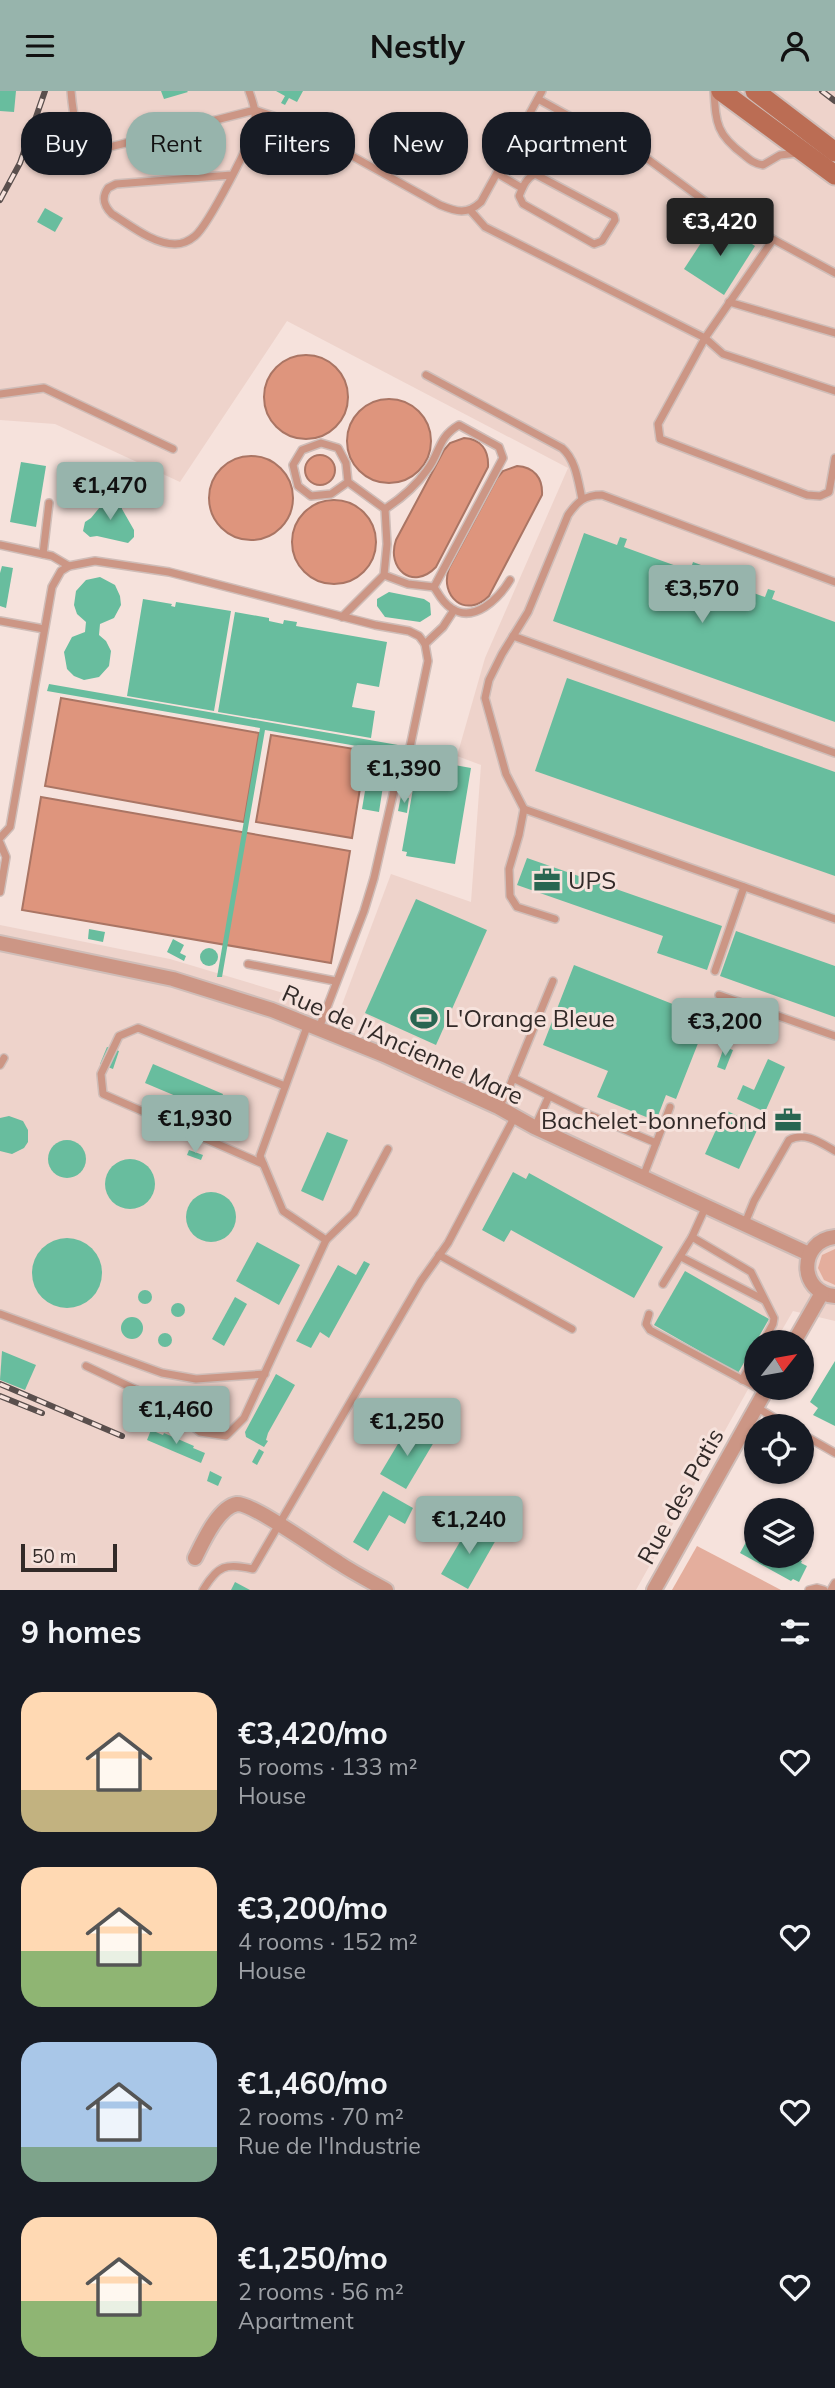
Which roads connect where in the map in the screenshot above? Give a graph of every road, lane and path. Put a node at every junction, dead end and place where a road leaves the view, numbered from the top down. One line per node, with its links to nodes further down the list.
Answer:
1 (71, 91): 8 (lane)
2 (250, 91): 8 (lane)
3 (542, 91): 7 (lane)
4 (714, 91): 11 (lane)
5 (721, 91): 11 (main road)
6 (755, 91): 10 (main road)
7 (538, 99): 9 (lane); 18 (lane)
8 (255, 110): 13 (lane); 17 (lane)
9 (531, 112)
10 (835, 152)
11 (808, 154): 12 (main road)
12 (835, 174)
13 (232, 175): 13 (lane)
14 (497, 175): 17 (lane)
15 (500, 175): 16 (lane)
16 (522, 188): 16 (lane)
17 (470, 210): 22 (lane)
18 (772, 241): 19 (lane); 20 (lane)
19 (835, 274)
20 (729, 302): 21 (lane); 22 (lane)
21 (835, 333)
22 (705, 338): 24 (lane); 27 (lane)
23 (426, 375): 29 (lane)
24 (835, 391)
25 (0, 394): 26 (lane)
26 (173, 449)
27 (835, 459)
28 (348, 482): 28 (lane); 31 (lane)
29 (582, 499): 37 (lane); 43 (lane)
30 (49, 503): 33 (lane)
31 (386, 509): 35 (lane); 38 (lane)
32 (0, 545): 33 (lane)
33 (43, 554): 34 (lane)
34 (69, 566): 40 (lane); 42 (lane)
35 (384, 575): 38 (lane); 40 (lane)
36 (509, 580): 39 (lane)
37 (835, 582)
38 (434, 587): 39 (lane)
39 (454, 610): 44 (lane)
40 (342, 617): 44 (lane)
41 (0, 621): 42 (lane)
42 (44, 629): 47 (lane)
43 (513, 636): 45 (lane); 46 (lane)
44 (425, 643): 56 (lane)
45 (835, 753)
46 (524, 809): 49 (lane); 51 (lane)
47 (0, 838)
48 (0, 843): 50 (lane)
49 (744, 887): 52 (lane); 55 (lane)
50 (0, 892)
51 (555, 919)
52 (835, 919)
53 (0, 943): 59 (street, Rue de l'Ancienne Mare)
54 (248, 964): 56 (lane)
55 (715, 971)
56 (335, 981): 59 (lane)
57 (553, 981): 61 (lane)
58 (719, 995): 60 (lane)
59 (313, 1026): 62 (lane); 64 (street, Rue de l'Ancienne Mare)
60 (835, 1036)
61 (513, 1078): 63 (lane); 64 (lane)
62 (285, 1086): 71 (lane); 71 (lane)
63 (549, 1096): 67 (lane); 68 (lane)
64 (498, 1107): 66 (street, Rue de l'Ancienne Mare)
65 (670, 1107): 68 (lane)
66 (514, 1118): 67 (street, Rue de l'Ancienne Mare); 79 (lane)
67 (534, 1127): 72 (street, Rue de l'Ancienne Mare)
68 (656, 1143): 72 (lane)
69 (388, 1149): 77 (lane)
70 (835, 1151): 74 (lane)
71 (263, 1164): 77 (lane)
72 (643, 1177): 73 (street, Rue de l'Ancienne Mare)
73 (706, 1206): 74 (street, Rue de l'Ancienne Mare); 75 (lane)
74 (745, 1223): 78 (street, Rue de l'Ancienne Mare)
75 (692, 1237): 80 (lane); 83 (lane)
76 (835, 1237): 78 (street)
77 (326, 1240): 90 (lane)
78 (809, 1254): 82 (street)
79 (439, 1255): 86 (lane); 98 (lane)
80 (681, 1257): 81 (lane); 83 (lane)
81 (663, 1284)
82 (829, 1295): 88 (street)
83 (764, 1300): 87 (lane)
84 (0, 1314): 90 (lane)
85 (649, 1314): 92 (lane)
86 (572, 1329)
87 (770, 1330)
88 (803, 1330)
89 (86, 1366): 90 (lane)
90 (265, 1374)
91 (744, 1376): 92 (lane)
92 (742, 1380)
93 (758, 1400): 94 (street, Rue des Patis)
94 (756, 1407): 95 (lane); 103 (street, Rue des Patis)
95 (768, 1414)
96 (814, 1441): 97 (lane)
97 (835, 1453)
98 (280, 1525): 99 (street); 101 (lane); 102 (street)
99 (195, 1559)
100 (835, 1583): 106 (lane)
101 (203, 1590)
102 (386, 1590)
103 (654, 1590)
104 (809, 1590): 105 (lane)
105 (824, 1590)
106 (831, 1590)

